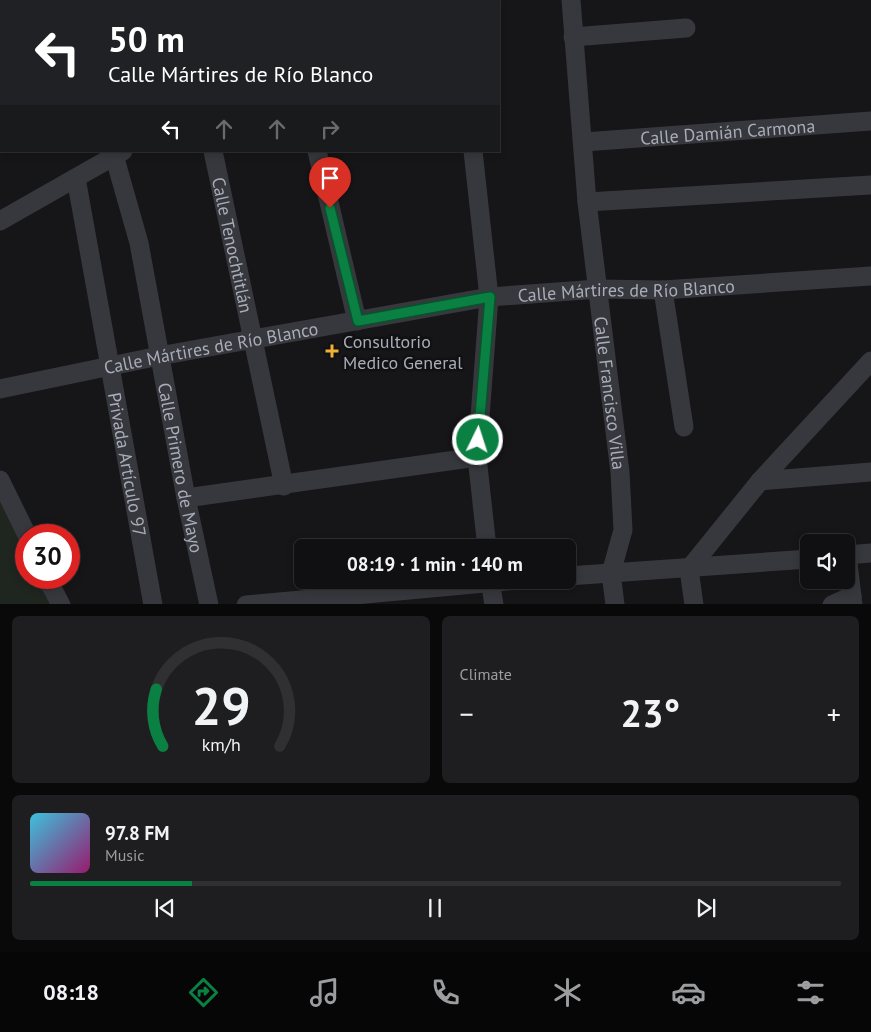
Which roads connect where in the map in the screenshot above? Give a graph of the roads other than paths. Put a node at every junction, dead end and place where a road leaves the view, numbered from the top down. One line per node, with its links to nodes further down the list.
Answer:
1 (571, 0): 3 (street, Calle Francisco Villa)
2 (686, 28): 3 (street)
3 (573, 37): 5 (street, Calle Francisco Villa)
4 (871, 121): 5 (street, Calle Damián Carmona)
5 (584, 142): 12 (street, Calle Francisco Villa)
6 (212, 152): 19 (street, Calle Tenochtitlán)
7 (317, 152): 18 (street)
8 (473, 152): 17 (street)
9 (118, 153): 10 (street); 20 (street, Calle Primero de Mayo)
10 (86, 166): 13 (street); 22 (street, Privada Artículo 97)
11 (871, 185): 12 (street)
12 (587, 202): 15 (street, Calle Francisco Villa)
13 (0, 221)
14 (871, 276): 16 (street, Calle Mártires de Río Blanco)
15 (598, 289): 16 (street, Calle Mártires de Río Blanco); 17 (street, Calle Mártires de Río Blanco); 37 (street, Calle Francisco Villa)
16 (663, 290): 24 (street)
17 (490, 297): 18 (street, Calle Mártires de Río Blanco); 25 (street)
18 (358, 321): 19 (street, Calle Mártires de Río Blanco)
19 (255, 340): 20 (street, Calle Mártires de Río Blanco); 29 (street, Calle Tenochtitlán)
20 (159, 356): 22 (street, Calle Mártires de Río Blanco); 30 (street, Calle Primero de Mayo)
21 (871, 361): 28 (street)
22 (109, 366): 23 (street, Calle Mártires de Río Blanco); 45 (street, Privada Artículo 97)
23 (0, 389)
24 (684, 427)
25 (477, 457): 29 (street); 32 (street)
26 (871, 472): 28 (street)
27 (0, 480): 31 (street)
28 (760, 481): 36 (street)
29 (284, 486): 30 (street)
30 (186, 498): 46 (street, Calle Primero de Mayo)
31 (22, 524)
32 (486, 539)
33 (871, 553): 34 (street)
34 (855, 554)
35 (800, 559): 36 (street)
36 (689, 569): 37 (street); 50 (street)
37 (611, 573): 38 (street); 49 (street, Calle Francisco Villa)
38 (576, 575)
39 (52, 589): 44 (street)
40 (431, 589): 43 (street)
41 (491, 589): 48 (street)
42 (852, 600): 51 (street)
43 (342, 601): 47 (street)
44 (60, 604)
45 (153, 604)
46 (209, 604)
47 (246, 604)
48 (494, 604)
49 (615, 604)
50 (694, 604)
51 (832, 604)

